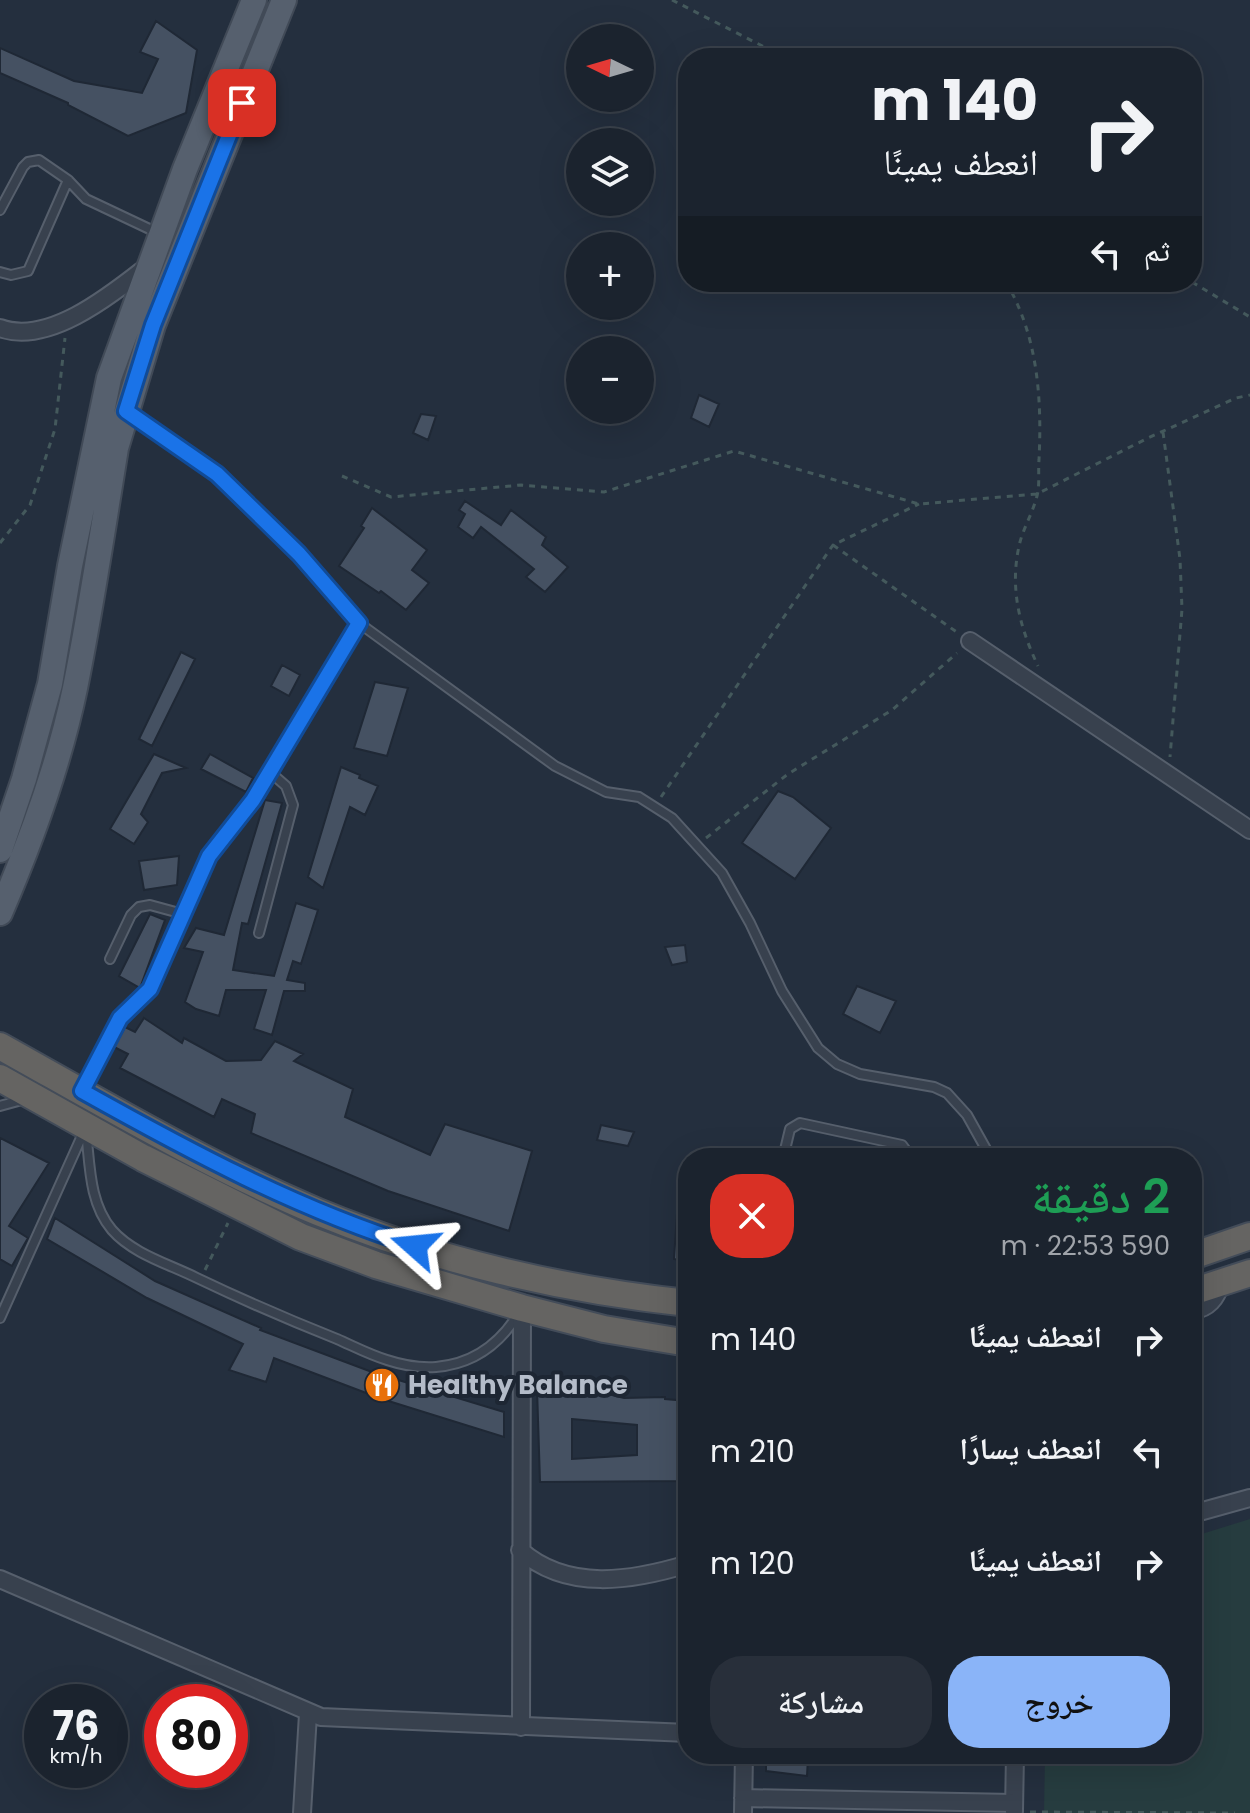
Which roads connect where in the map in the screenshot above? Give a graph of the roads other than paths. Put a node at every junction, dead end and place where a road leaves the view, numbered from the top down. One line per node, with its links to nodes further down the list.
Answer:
1 (254, 0): 5 (main road)
2 (284, 0): 9 (main road)
3 (68, 180): 4 (lane); 5 (lane); 7 (lane)
4 (0, 210)
5 (161, 234): 6 (main road)
6 (149, 265): 8 (street); 14 (main road)
7 (0, 272)
8 (0, 328)
9 (126, 411): 10 (lane); 15 (main road)
10 (359, 623): 12 (lane); 27 (lane)
11 (970, 641): 13 (street)
12 (270, 772): 16 (lane); 17 (lane)
13 (1250, 830)
14 (0, 850)
15 (0, 913)
16 (183, 914): 18 (lane); 21 (lane)
17 (259, 933)
18 (110, 959)
19 (0, 1046): 21 (highway)
20 (0, 1078): 22 (highway)
21 (82, 1091): 34 (highway)
22 (34, 1098): 23 (lane); 24 (highway)
23 (0, 1106)
24 (86, 1127): 36 (highway); 36 (lane); 38 (lane)
25 (785, 1148): 26 (lane)
26 (904, 1148)
27 (985, 1148)
28 (1250, 1236): 29 (highway)
29 (1202, 1253)
30 (1250, 1273): 31 (highway)
31 (1221, 1283): 32 (street); 33 (highway); 35 (street)
32 (1250, 1285)
33 (1202, 1289)
34 (678, 1302)
35 (1202, 1307)
36 (522, 1308): 39 (highway); 43 (street)
37 (678, 1315): 39 (highway)
38 (0, 1318)
39 (611, 1331): 40 (highway)
40 (678, 1341)
41 (1250, 1498): 42 (street)
42 (1202, 1511)
43 (520, 1550): 44 (street); 47 (street)
44 (678, 1567)
45 (0, 1579): 46 (street)
46 (308, 1714): 47 (street); 54 (street)
47 (521, 1727): 48 (street)
48 (678, 1733)
49 (744, 1764): 51 (street)
50 (1015, 1764): 53 (street)
51 (743, 1805): 52 (street)
52 (860, 1806): 53 (street)
53 (1014, 1809)
54 (302, 1813)

